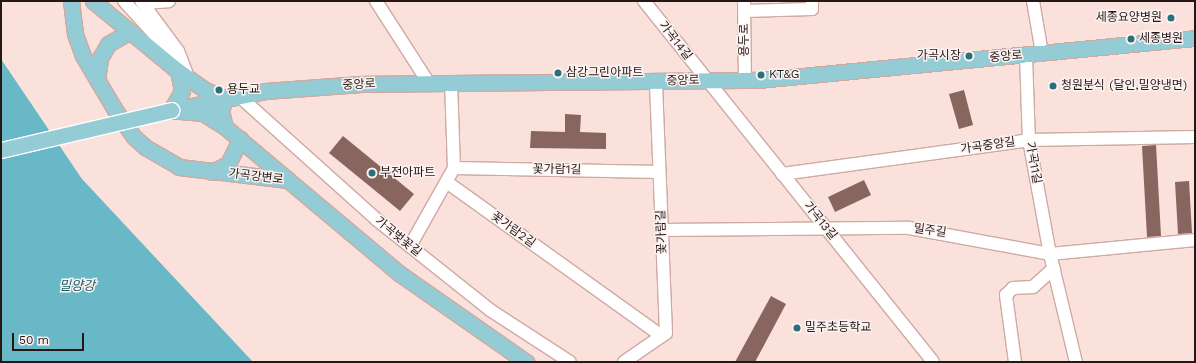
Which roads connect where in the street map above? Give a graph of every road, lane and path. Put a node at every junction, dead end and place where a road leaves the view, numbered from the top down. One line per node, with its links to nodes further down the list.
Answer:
1 (71, 1): 16 (main road, 가곡강변로)
2 (93, 1): 11 (main road)
3 (124, 1): 15 (street)
4 (169, 1): 9 (street)
5 (376, 1): 20 (street)
6 (644, 1): 17 (street, 가곡14길)
7 (812, 1): 10 (street)
8 (1034, 1): 13 (street)
9 (142, 2): 15 (street)
10 (746, 4): 18 (street, 용두로)
11 (134, 34): 15 (main road); 16 (main road)
12 (1195, 38): 13 (main road, 중앙로)
13 (1042, 54): 14 (main road, 중앙로)
14 (1026, 56): 18 (main road, 중앙로); 27 (street, 가곡11길)
15 (183, 72): 22 (main road); 23 (main road)
16 (97, 80): 30 (main road, 가곡강변로)
17 (707, 80): 18 (main road, 중앙로); 19 (main road, 중앙로); 32 (street, 가곡13길)
18 (745, 80)
19 (656, 81): 21 (main road, 중앙로); 31 (street, 꽃가람길)
20 (428, 82): 21 (main road, 중앙로); 22 (main road, 중앙로)
21 (451, 82): 29 (street)
22 (232, 97): 23 (main road, 중앙로); 24 (main road); 38 (street, 가곡벚꽃길)
23 (171, 110): 24 (main road); 28 (main road, 중앙로, bridge)
24 (225, 127): 26 (main road)
25 (1195, 137): 27 (street, 가곡중앙길)
26 (240, 139): 30 (main road); 33 (main road)
27 (1029, 140): 32 (street, 가곡중앙길); 39 (street, 가곡11길)
28 (1, 150)
29 (454, 168): 31 (street, 꽃가람1길); 34 (street)
30 (212, 172): 33 (main road, 가곡강변로)
31 (659, 172): 36 (street, 꽃가람길)
32 (782, 174): 35 (street, 가곡13길)
33 (288, 180): 42 (main road, 가곡강변로)
34 (448, 183): 38 (street); 41 (street, 꽃가람2길)
35 (826, 229): 36 (street, 밀주길); 39 (street, 밀주길); 45 (street, 가곡13길)
36 (662, 230): 41 (street, 꽃가람길)
37 (1195, 240): 39 (street, 밀주길)
38 (410, 246): 43 (street, 가곡벚꽃길)
39 (1050, 254): 40 (street, 가곡11길)
40 (1054, 268): 46 (street); 47 (street, 가곡11길)
41 (662, 336): 44 (street)
42 (526, 362)
43 (570, 362)
44 (624, 362)
45 (933, 362)
46 (1015, 362)
47 (1076, 362)

